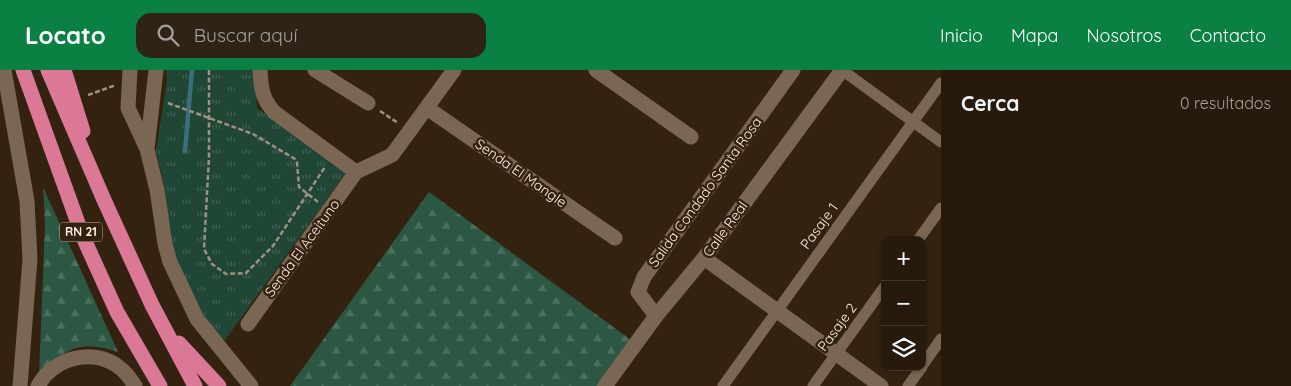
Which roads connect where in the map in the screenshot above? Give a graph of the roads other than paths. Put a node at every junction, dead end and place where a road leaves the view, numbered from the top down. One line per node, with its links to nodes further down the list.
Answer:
1 (4, 70): 35 (street)
2 (23, 70): 38 (highway, RN 21)
3 (48, 70): 21 (highway)
4 (64, 70): 21 (highway)
5 (130, 70): 19 (street)
6 (156, 70): 19 (street)
7 (260, 70): 20 (street)
8 (315, 70): 14 (street)
9 (454, 70): 15 (street)
10 (596, 70): 17 (street)
11 (793, 70): 29 (street, Salida Condado Santa Rosa)
12 (842, 70): 16 (street); 25 (street, Calle Real)
13 (941, 83): 16 (street, Pasaje 1)
14 (368, 103)
15 (427, 108): 20 (street); 24 (street, Senda El Mangle)
16 (913, 122): 18 (street); 28 (street, Pasaje 1)
17 (691, 137)
18 (941, 142)
19 (147, 149): 41 (street)
20 (356, 172): 30 (street, Senda El Aceituno)
21 (104, 200): 27 (highway, RN 21)
22 (941, 208): 23 (street)
23 (921, 236)
24 (615, 238)
25 (704, 258): 28 (street); 29 (street, Calle Real)
26 (881, 291): 32 (street, Pasaje 2)
27 (152, 305): 39 (highway, RN 21); 40 (highway)
28 (776, 311): 32 (street); 43 (street, Pasaje 1)
29 (656, 316): 42 (street, Calle Real)
30 (248, 324)
31 (941, 340): 33 (street)
32 (836, 353): 44 (street, Pasaje 2); 45 (street)
33 (926, 361)
34 (919, 371): 46 (street)
35 (20, 386)
36 (38, 386): 37 (street)
37 (136, 386)
38 (160, 386)
39 (195, 386)
40 (219, 386)
41 (252, 386)
42 (605, 386)
43 (722, 386)
44 (813, 386)
45 (881, 386)
46 (908, 386)

